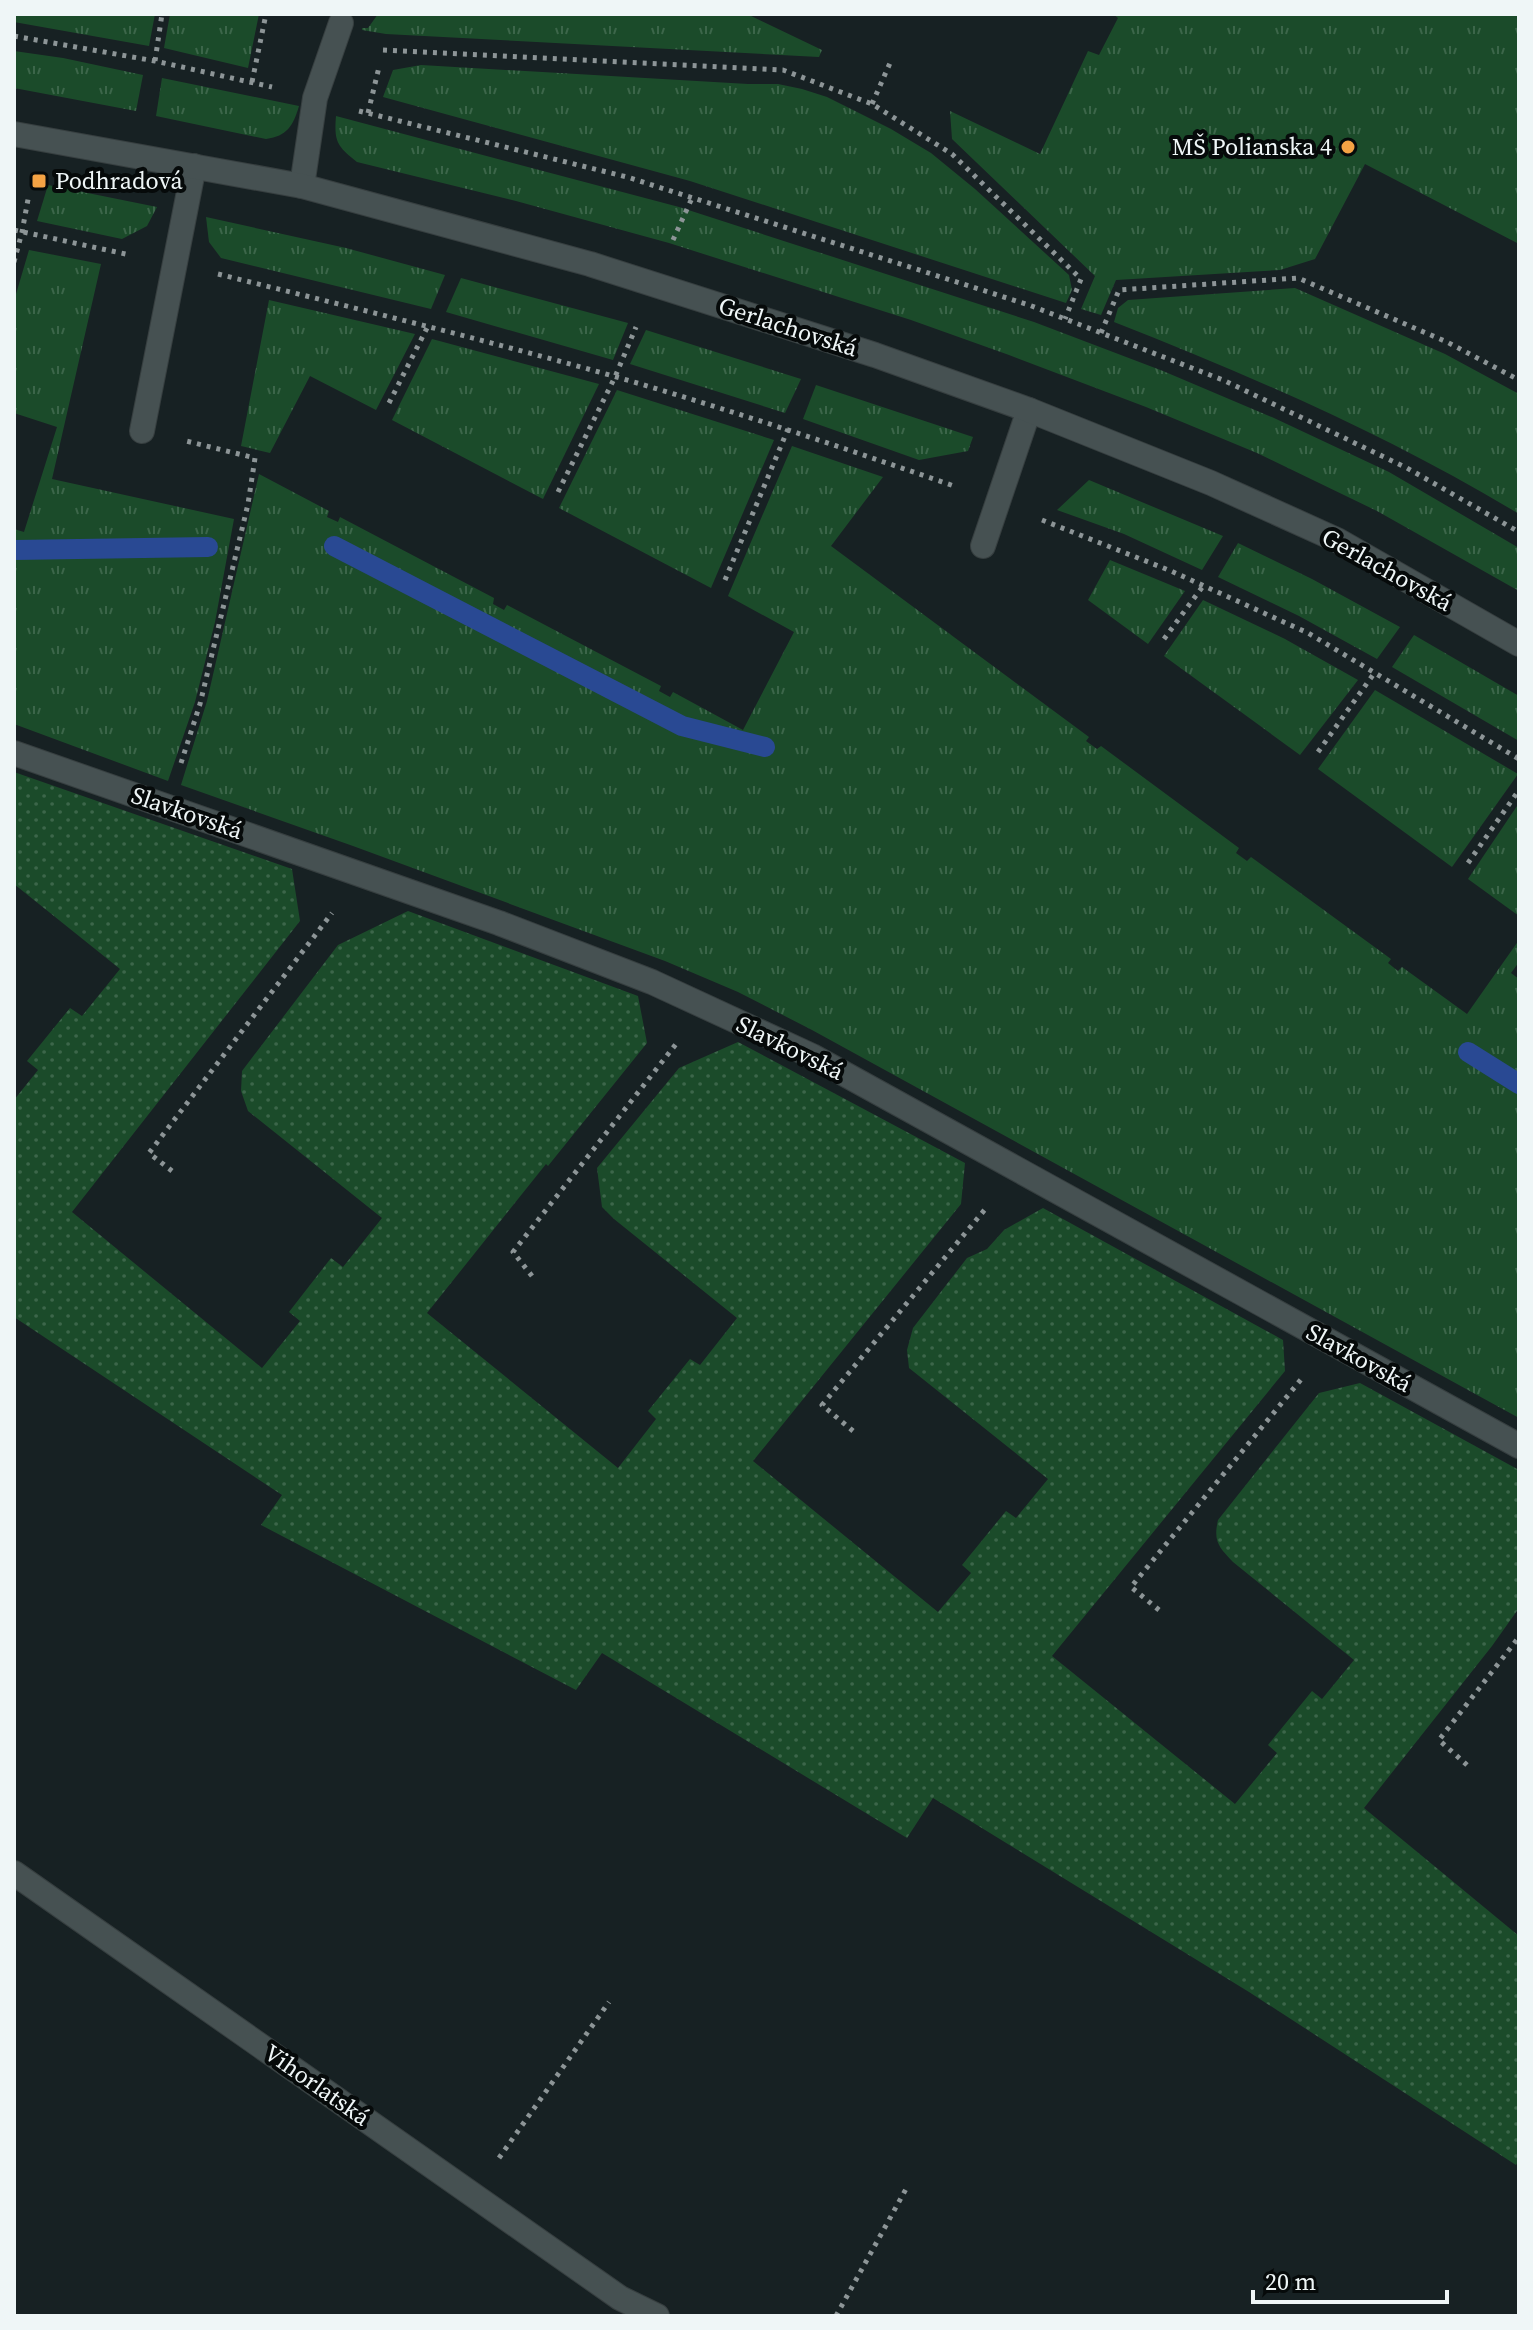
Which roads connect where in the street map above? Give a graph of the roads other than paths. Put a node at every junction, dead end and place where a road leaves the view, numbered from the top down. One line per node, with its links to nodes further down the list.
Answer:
1 (341, 23): 4 (street)
2 (14, 134): 3 (street, Gerlachovská)
3 (194, 166): 4 (street, Gerlachovská); 6 (street)
4 (302, 186): 5 (street, Gerlachovská)
5 (1029, 410): 7 (street); 8 (street, Gerlachovská)
6 (142, 431)
7 (983, 546)
8 (1519, 644)
9 (14, 753): 10 (street, Slavkovská)
10 (1519, 1446)
11 (14, 1873): 12 (street, Vihorlatská)
12 (622, 2307): 13 (street, Vihorlatská)
13 (657, 2316)

